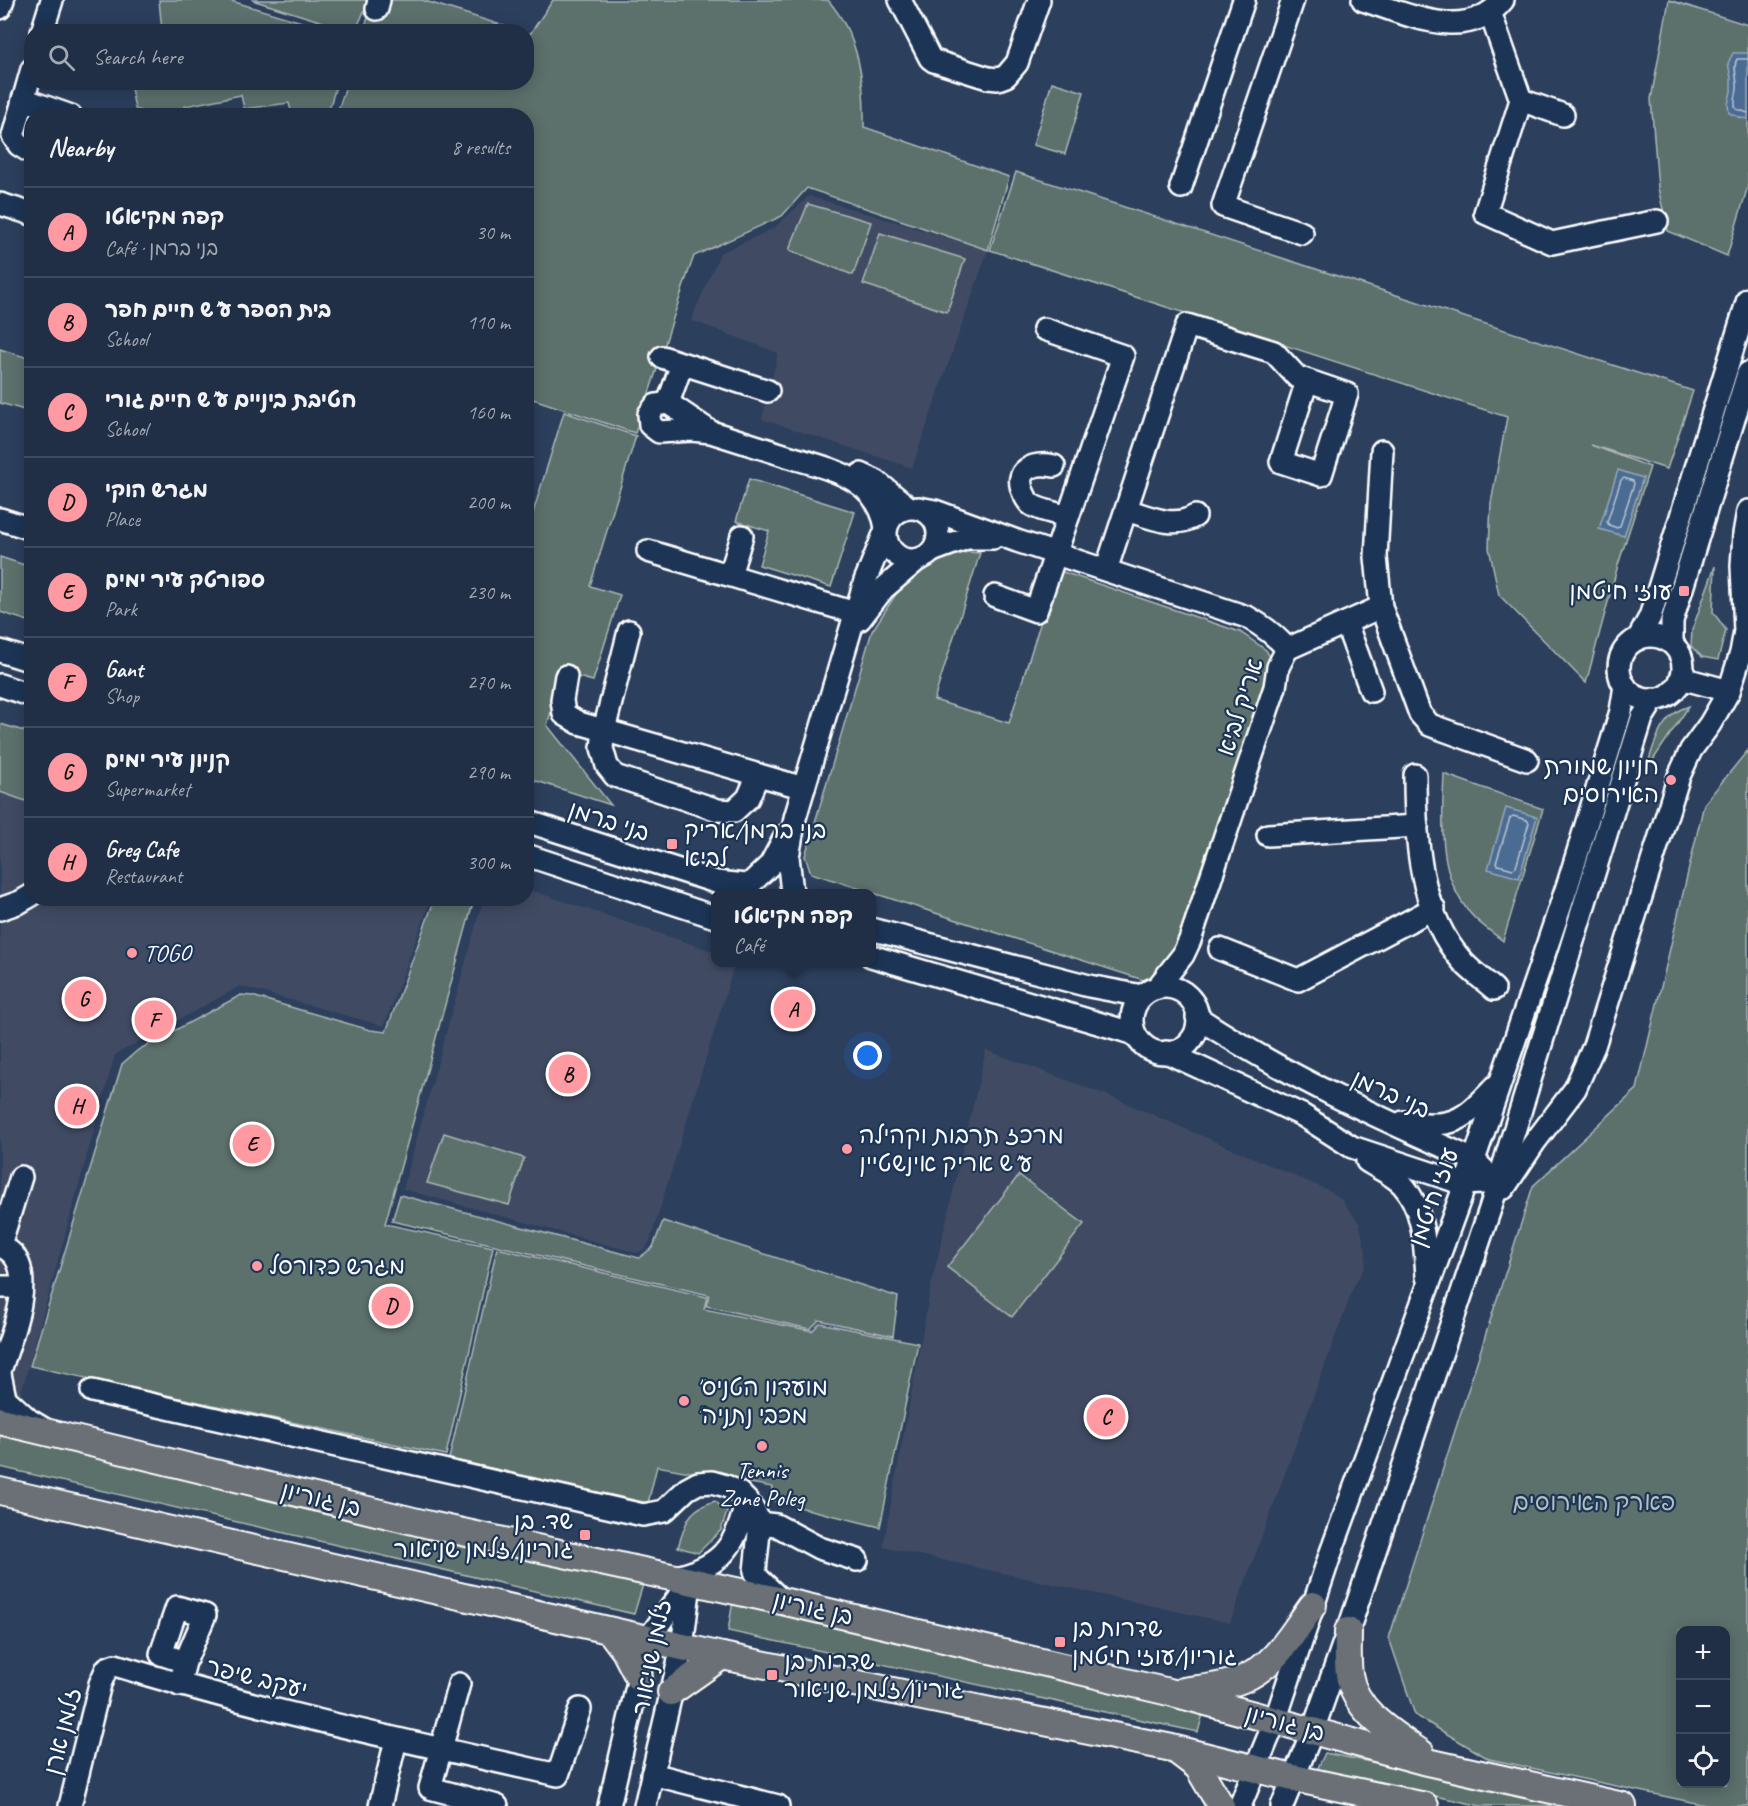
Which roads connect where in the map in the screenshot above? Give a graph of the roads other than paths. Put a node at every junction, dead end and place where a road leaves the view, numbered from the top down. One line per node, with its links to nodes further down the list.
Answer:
1 (3, 0): 9 (street)
2 (51, 0): 10 (street)
3 (900, 0): 4 (street)
4 (1038, 0)
5 (1244, 0): 17 (street)
6 (1293, 0): 21 (street)
7 (1363, 0): 8 (street)
8 (1497, 6): 13 (street)
9 (0, 8)
10 (44, 24)
11 (26, 90): 12 (street)
12 (23, 99): 14 (street); 16 (street)
13 (1521, 100): 15 (street); 20 (street)
14 (48, 108)
15 (1563, 115)
16 (24, 148)
17 (1181, 187)
18 (0, 204): 19 (street)
19 (24, 212)
20 (1657, 221)
21 (1302, 233)
22 (1748, 299): 52 (street)
23 (1044, 329): 36 (street)
24 (1748, 373): 53 (street)
25 (1307, 381): 33 (street)
26 (768, 392): 27 (street)
27 (668, 403): 28 (street); 28 (street)
28 (711, 432): 31 (street)
29 (1383, 451): 48 (street)
30 (1054, 466): 36 (street)
31 (843, 473): 32 (street); 39 (street)
32 (914, 508): 39 (street); 41 (street, אריק לביא); 44 (street)
33 (1127, 510): 35 (street); 45 (street)
34 (1748, 511): 61 (street)
35 (1195, 516)
36 (1068, 517): 43 (street)
37 (0, 519): 38 (street)
38 (24, 526)
39 (886, 530): 44 (street); 49 (street, אריק לביא)
40 (742, 536): 46 (street)
41 (1017, 541): 43 (street, אריק לביא); 44 (street, אריק לביא)
42 (648, 551): 46 (street)
43 (1055, 554): 45 (street, אריק לביא); 47 (street)
44 (924, 555): 49 (street, אריק לביא)
45 (1106, 570): 54 (street, אריק לביא)
46 (730, 575): 49 (street)
47 (995, 596)
48 (1381, 607): 50 (street); 66 (street)
49 (859, 614): 69 (street, אריק לביא)
50 (1346, 623): 54 (street); 62 (street)
51 (630, 631): 65 (street)
52 (1638, 639): 53 (street); 60 (street)
53 (1672, 642): 58 (street)
54 (1287, 650): 84 (street, אריק לביא)
55 (0, 651): 56 (street)
56 (24, 659)
57 (566, 676): 65 (street)
58 (1681, 678): 61 (street); 64 (street)
59 (0, 685): 63 (street)
60 (1625, 686): 64 (street); 92 (street, עוזי חיטמן)
61 (1729, 691): 99 (street)
62 (1371, 692)
63 (24, 693)
64 (1654, 699): 97 (street)
65 (604, 730): 67 (street); 67 (street)
66 (1527, 760)
67 (758, 775): 69 (street)
68 (1415, 775): 72 (street)
69 (804, 788): 70 (street, אריק לביא)
70 (795, 818): 75 (street, אריק לביא); 77 (street, אריק לביא)
71 (534, 824): 75 (street, בני ברמן)
72 (1417, 826): 73 (street); 79 (street)
73 (1268, 835)
74 (534, 858): 81 (street)
75 (746, 887): 76 (street, בני ברמן)
76 (787, 889)
77 (792, 889)
78 (24, 900): 80 (street)
79 (1434, 908): 83 (street); 86 (street)
80 (0, 909)
81 (711, 916)
82 (876, 930): 87 (street)
83 (1220, 949)
84 (1183, 955): 87 (street, אריק לביא); 88 (street, אריק לביא)
85 (876, 957): 90 (street)
86 (1494, 989)
87 (1150, 992): 88 (street); 90 (street)
88 (1186, 995): 89 (street)
89 (1197, 1017): 91 (street); 93 (street, בני ברמן)
90 (1135, 1034): 91 (street)
91 (1166, 1052): 94 (street)
92 (1500, 1081): 93 (street); 95 (street, עוזי חיטמן)
93 (1384, 1120): 95 (street, בני ברמן)
94 (1321, 1126): 98 (street); 101 (street)
95 (1474, 1160): 97 (street, בני ברמן); 98 (street, עוזי חיטמן)
96 (21, 1177): 100 (street)
97 (1498, 1182): 98 (street); 99 (street)
98 (1464, 1184): 101 (street, עוזי חיטמן)
99 (1490, 1209): 117 (street)
100 (0, 1245): 103 (street)
101 (1428, 1286): 115 (street, עוזי חיטמן)
102 (0, 1287): 103 (street)
103 (21, 1287): 104 (street)
104 (9, 1312): 105 (street)
105 (4, 1347): 106 (street)
106 (0, 1372): 109 (street)
107 (92, 1391): 111 (street)
108 (0, 1421): 109 (main road, בן גוריון)
109 (55, 1435): 113 (main road, בן גוריון)
110 (0, 1491): 116 (main road, בן גוריון)
111 (751, 1522): 112 (street); 113 (street); 114 (street)
112 (857, 1560)
113 (683, 1579): 114 (main road, בן גוריון); 118 (street, זלמן שניאור); 119 (street, זלמן שניאור)
114 (782, 1601): 127 (main road, בן גוריון)
115 (1313, 1605): 127 (main road); 129 (street, עוזי חיטמן)
116 (610, 1631): 118 (main road, בן גוריון); 123 (main road)
117 (1348, 1631): 130 (street); 134 (main road)
118 (648, 1639): 119 (main road, בן גוריון); 123 (street, זלמן שניאור)
119 (682, 1647): 120 (main road, בן גוריון); 126 (street, זלמן שניאור)
120 (722, 1656): 126 (main road); 132 (main road, בן גוריון)
121 (185, 1662): 125 (street)
122 (107, 1668): 125 (street, יעקב שיפר); 139 (street, זלמן ארן)
123 (639, 1678): 142 (street, זלמן שניאור)
124 (459, 1684): 133 (street)
125 (179, 1685): 131 (street, יעקב שיפר)
126 (671, 1692): 136 (street, זלמן שניאור)
127 (1173, 1693): 129 (main road, בן גוריון)
128 (580, 1708): 133 (street, יעקב שיפר)
129 (1275, 1721): 130 (main road, בן גוריון); 135 (street, עוזי חיטמן)
130 (1313, 1730): 134 (main road, בן גוריון); 137 (street)
131 (396, 1740): 133 (street, יעקב שיפר); 140 (street)
132 (1172, 1748): 135 (main road, בן גוריון); 145 (main road)
133 (442, 1749): 141 (street)
134 (1439, 1764): 150 (main road, בן גוריון)
135 (1255, 1767): 137 (main road, בן גוריון); 146 (street, עוזי חיטמן)
136 (652, 1774): 143 (street, זלמן שניאור); 144 (street)
137 (1293, 1778): 138 (main road, בן גוריון); 147 (street)
138 (1378, 1795): 148 (main road); 149 (main road, בן גוריון)
139 (70, 1806)
140 (380, 1806)
141 (497, 1806)
142 (609, 1806)
143 (645, 1806)
144 (778, 1806)
145 (1221, 1806)
146 (1240, 1806)
147 (1282, 1806)
148 (1345, 1806)
149 (1425, 1806)
150 (1623, 1806)

